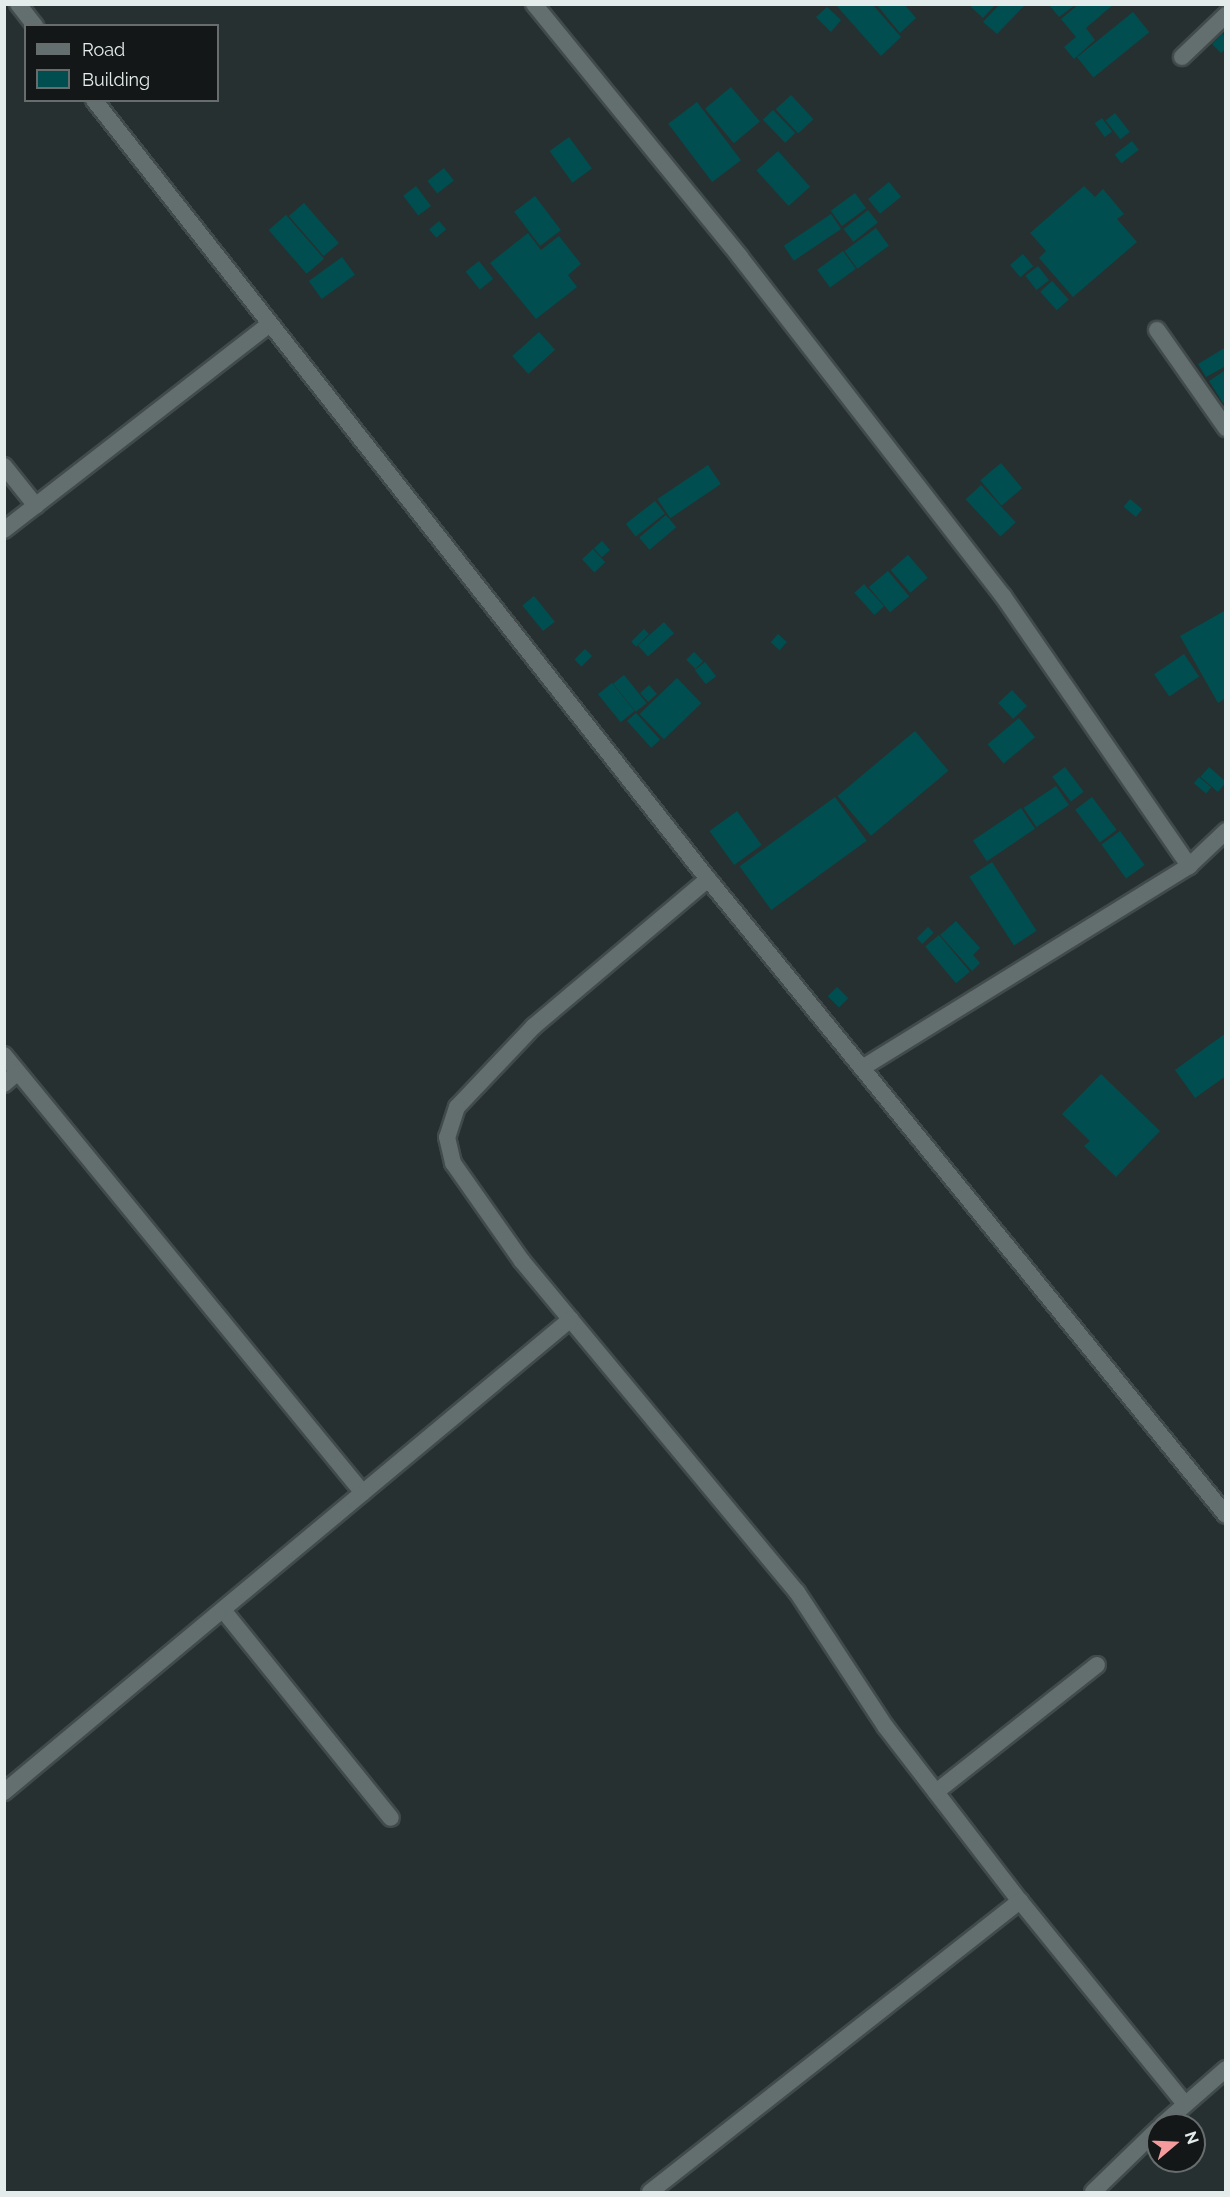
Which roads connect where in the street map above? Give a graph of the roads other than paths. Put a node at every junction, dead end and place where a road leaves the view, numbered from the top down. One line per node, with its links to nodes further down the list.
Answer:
1 (18, 4): 4 (street)
2 (534, 4): 14 (street)
3 (1226, 15): 5 (street)
4 (33, 24)
5 (1182, 57)
6 (96, 102): 7 (street)
7 (270, 324): 11 (street); 15 (street)
8 (1157, 330): 9 (street)
9 (1226, 428)
10 (4, 466): 11 (street)
11 (36, 506): 12 (street)
12 (4, 530)
13 (1226, 831): 14 (street)
14 (1189, 866): 17 (street)
15 (708, 879): 17 (street); 20 (street)
16 (4, 1054): 18 (street)
17 (862, 1068): 22 (street)
18 (18, 1072): 19 (street); 21 (street)
19 (4, 1084)
20 (571, 1319): 21 (street); 26 (street)
21 (363, 1493): 23 (street)
22 (1226, 1515)
23 (223, 1610): 25 (street); 27 (street)
24 (1097, 1665): 26 (street)
25 (4, 1792)
26 (936, 1792): 28 (street)
27 (391, 1818)
28 (1020, 1901): 30 (street); 33 (street)
29 (1226, 2069): 30 (street)
30 (1184, 2103): 31 (street)
31 (1174, 2113)
32 (1146, 2141): 34 (street)
33 (650, 2193)
34 (1093, 2193)

